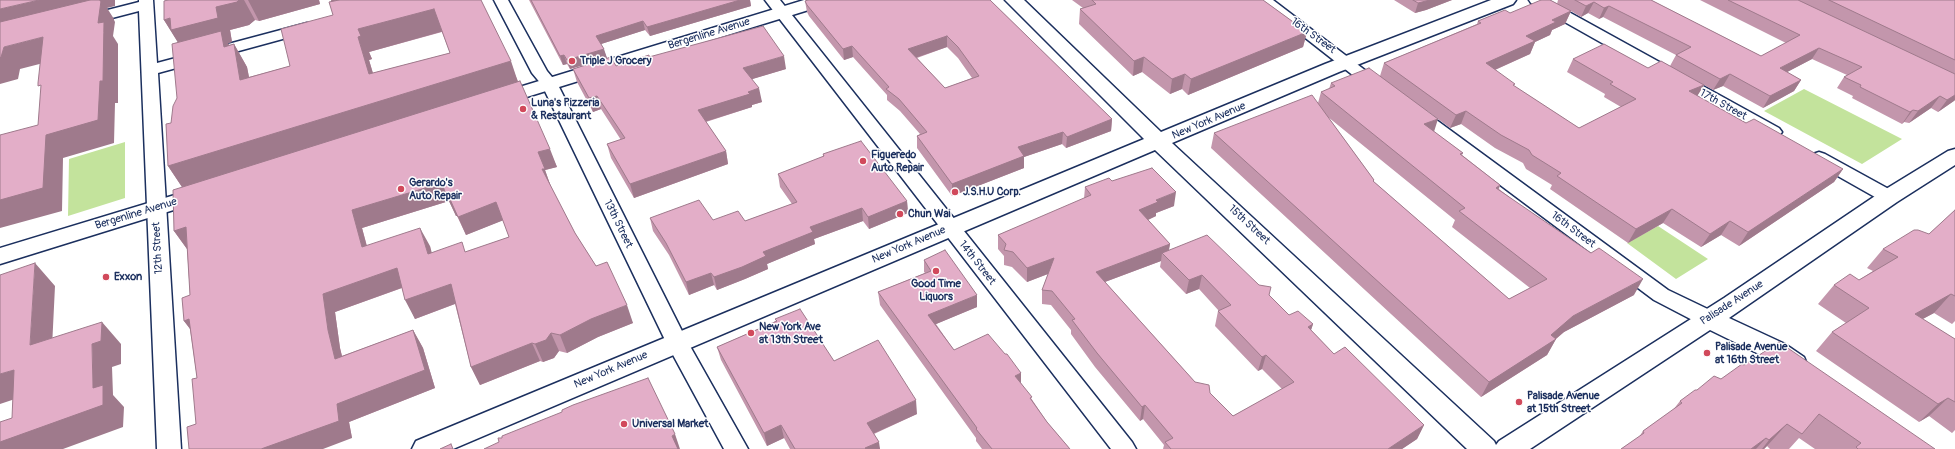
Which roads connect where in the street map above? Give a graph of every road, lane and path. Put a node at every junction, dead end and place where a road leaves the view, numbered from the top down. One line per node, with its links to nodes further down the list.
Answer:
1 (501, 0): 13 (street, 13th Street)
2 (822, 0): 8 (street, Bergenline Avenue)
3 (1014, 0): 15 (street, 15th Street)
4 (1264, 0): 11 (street, 16th Street)
5 (1507, 0): 11 (street, New York Avenue)
6 (1536, 0): 18 (street, 17th Street)
7 (146, 3): 9 (street); 12 (street, 12th Street)
8 (776, 6): 13 (street, Bergenline Avenue); 20 (street, 14th Street)
9 (69, 24)
10 (322, 24): 12 (street)
11 (1347, 62): 15 (street, New York Avenue); 22 (street, 16th Street)
12 (150, 70): 19 (street, 12th Street)
13 (549, 84): 14 (street, Bergenline Avenue); 23 (street, 13th Street)
14 (480, 105)
15 (1159, 142): 20 (street, New York Avenue); 29 (street, 15th Street)
16 (1955, 156): 18 (street, Palisade Avenue)
17 (222, 187): 19 (street, Bergenline Avenue)
18 (1889, 197): 22 (street, Palisade Avenue)
19 (156, 207): 21 (street, Bergenline Avenue); 25 (street, 12th Street)
20 (950, 228): 23 (street, New York Avenue); 28 (street, 14th Street)
21 (0, 256)
22 (1709, 319): 24 (street, 16th Street); 30 (street, Palisade Avenue)
23 (677, 342): 26 (street, New York Avenue); 27 (street, 13th Street)
24 (1814, 378)
25 (169, 449)
26 (425, 449)
27 (736, 449)
28 (1124, 449)
29 (1485, 449)
30 (1508, 449)

